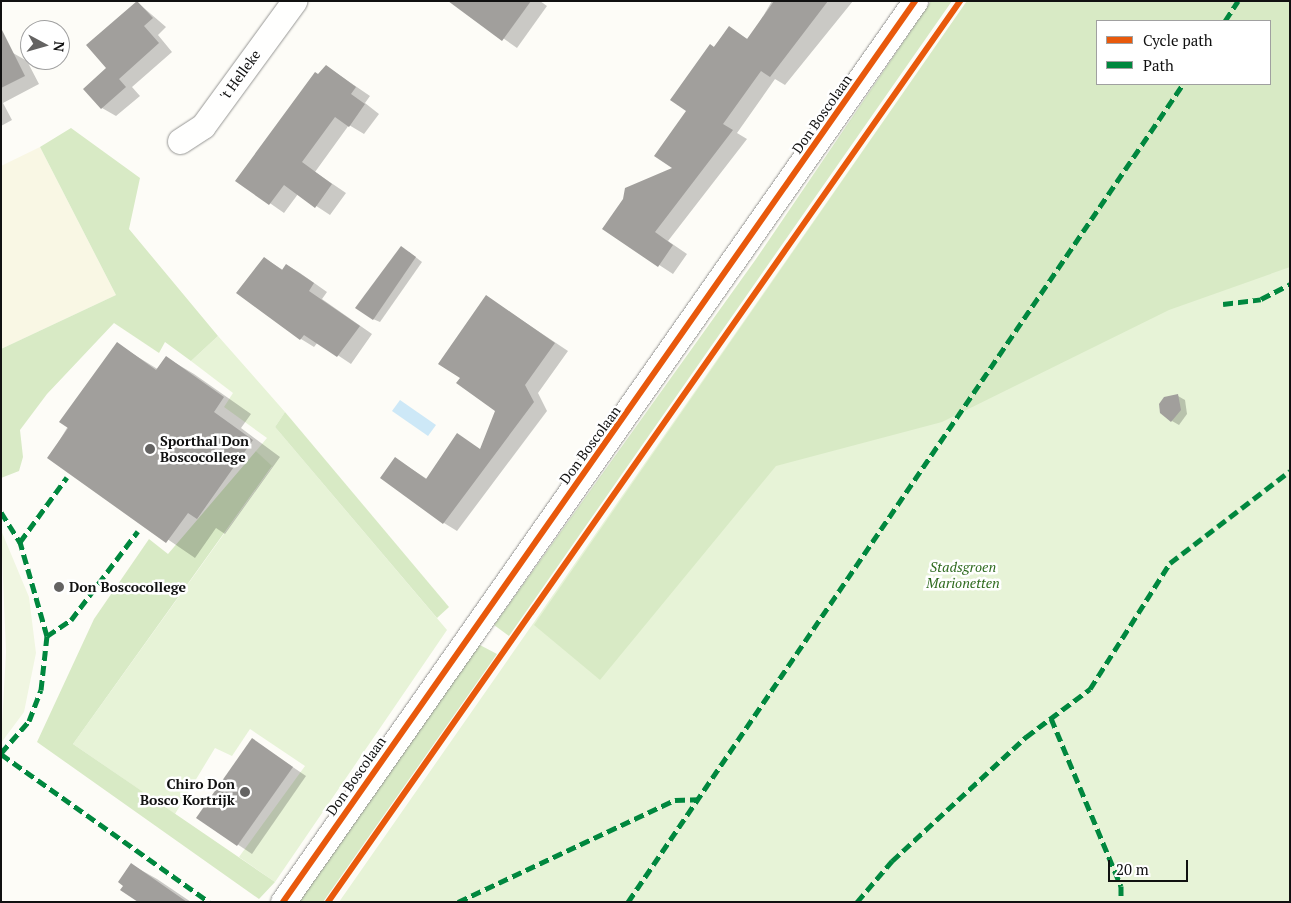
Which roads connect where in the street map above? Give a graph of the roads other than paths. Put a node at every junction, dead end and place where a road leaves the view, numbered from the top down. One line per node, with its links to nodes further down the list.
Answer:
1 (294, 1): 3 (street, 't Helleke)
2 (915, 1): 4 (street, Don Boscolaan)
3 (180, 140)
4 (283, 902)

